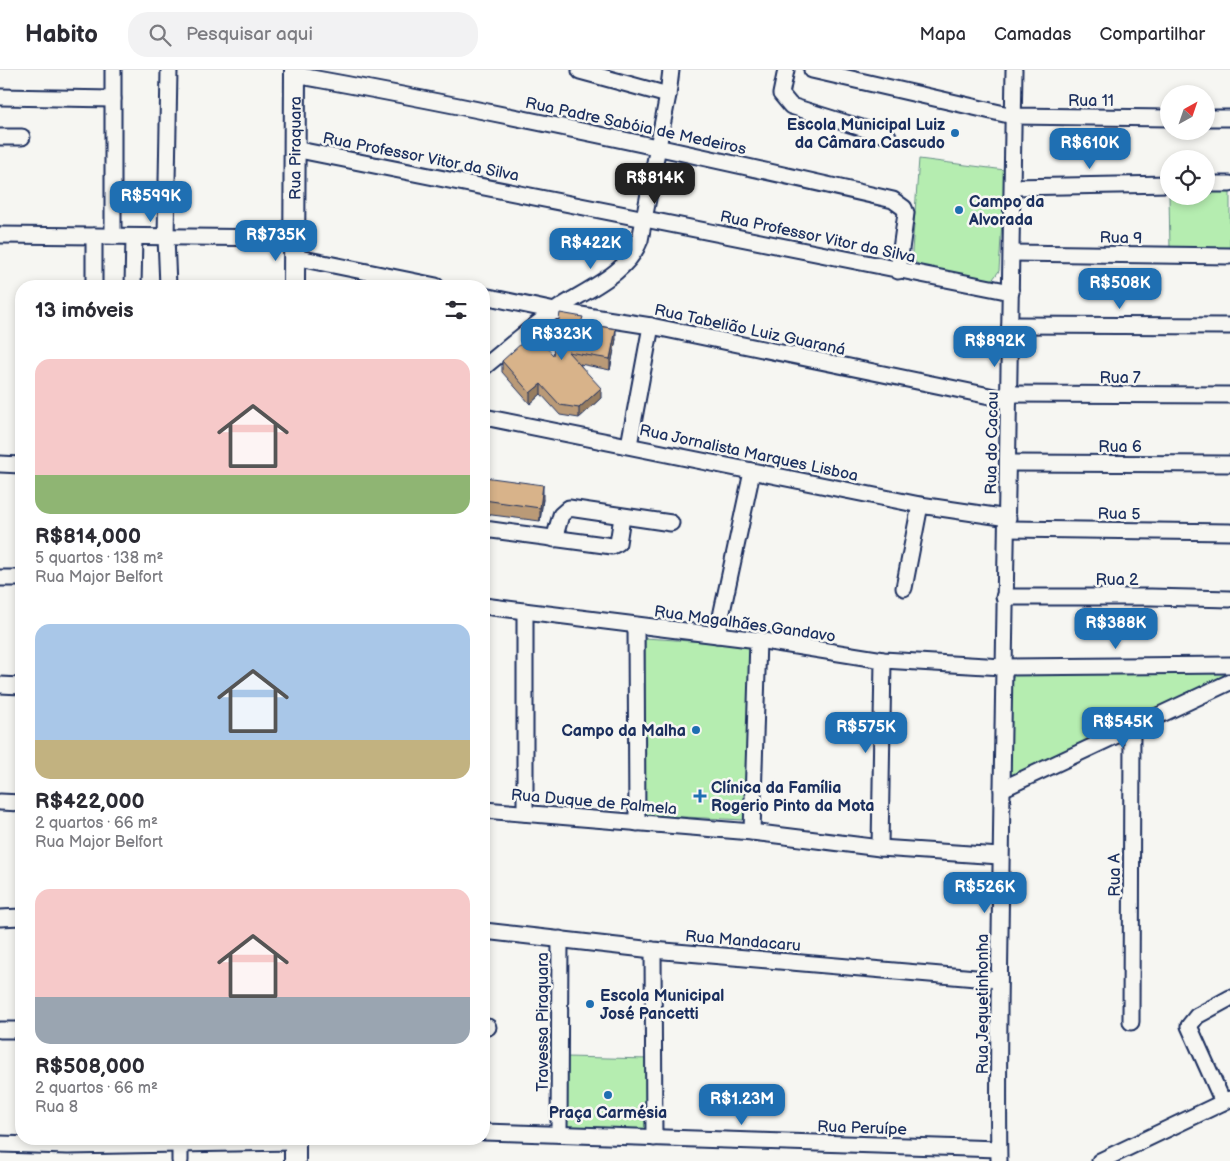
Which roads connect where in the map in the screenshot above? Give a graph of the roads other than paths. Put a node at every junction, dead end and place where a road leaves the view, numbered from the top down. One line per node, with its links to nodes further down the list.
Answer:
1 (113, 70): 11 (street)
2 (169, 70): 30 (street)
3 (671, 70): 9 (street)
4 (786, 70): 16 (street)
5 (812, 70): 12 (street, Rua 11)
6 (1014, 70): 12 (street, Rua do Cacau)
7 (580, 71): 9 (street)
8 (295, 73): 19 (street, Rua Padre Sabóia de Medeiros); 20 (main road, Rua Piraquara)
9 (668, 95): 19 (street)
10 (0, 97): 11 (street)
11 (113, 99): 28 (street)
12 (1013, 116): 13 (street, Rua 11); 24 (street, Rua do Cacau)
13 (1160, 118)
14 (1215, 118): 15 (street)
15 (1230, 118)
16 (888, 136)
17 (0, 137): 18 (street)
18 (22, 138)
19 (658, 146): 25 (street); 34 (street, Rua Padre Sabóia de Medeiros)
20 (294, 149): 25 (street, Rua Professor Vitor da Silva); 31 (main road, Rua Piraquara)
21 (1160, 184): 24 (street)
22 (1215, 184): 23 (street)
23 (1230, 184)
24 (1013, 187): 32 (street, Rua do Cacau)
25 (644, 218): 34 (street, Rua Professor Vitor da Silva); 42 (street)
26 (0, 235): 27 (street)
27 (94, 236): 28 (street); 35 (street)
28 (113, 236): 29 (street)
29 (134, 236): 30 (street); 36 (street)
30 (166, 237): 31 (street); 37 (street)
31 (294, 248): 38 (main road, Rua Piraquara); 39 (street)
32 (1012, 254): 33 (street, Rua 9); 40 (street, Rua do Cacau)
33 (1230, 256)
34 (898, 271): 40 (street, Rua Professor Vitor da Silva)
35 (94, 280)
36 (133, 280)
37 (168, 280)
38 (294, 280)
39 (414, 280)
40 (1011, 292): 43 (street, Rua do Cacau)
41 (490, 297): 42 (street, Rua Tabelião Luiz Guaraná)
42 (555, 311): 44 (street, Rua Tabelião Luiz Guaraná); 46 (street)
43 (1010, 325): 45 (street); 48 (street, Rua do Cacau)
44 (651, 326): 48 (street, Rua Tabelião Luiz Guaraná); 50 (street)
45 (1230, 326)
46 (490, 362)
47 (1230, 395): 48 (street, Rua 7)
48 (1009, 397): 51 (street, Rua do Cacau)
49 (490, 417): 50 (street, Rua Jornalista Marques Lisboa)
50 (628, 445): 55 (street, Rua Jornalista Marques Lisboa)
51 (1009, 463): 53 (street, Rua 6); 59 (street, Rua do Cacau)
52 (0, 464): 54 (street)
53 (1230, 464)
54 (15, 465)
55 (752, 472): 56 (street, Rua Jornalista Marques Lisboa); 71 (street)
56 (920, 505): 59 (street, Rua Jornalista Marques Lisboa); 65 (street)
57 (622, 517): 58 (street); 62 (street); 62 (street)
58 (671, 523)
59 (1007, 524): 61 (street, Rua 5); 66 (street, Rua do Cacau)
60 (490, 530): 62 (street)
61 (1230, 532)
62 (554, 539)
63 (0, 578): 64 (street)
64 (15, 578)
65 (904, 588)
66 (1004, 597): 67 (street, Rua 2); 75 (street, Rua do Cacau)
67 (1230, 600)
68 (490, 607): 69 (street, Rua Magalhães Gandavo)
69 (525, 611): 70 (street, Rua Magalhães Gandavo); 84 (street)
70 (636, 626): 71 (street, Rua Magalhães Gandavo); 85 (street)
71 (717, 635): 72 (street, Rua Magalhães Gandavo)
72 (758, 640): 73 (street, Rua Magalhães Gandavo); 86 (street)
73 (883, 660): 75 (street, Rua Magalhães Gandavo); 87 (street)
74 (1230, 665): 75 (street, Rua Magalhães Gandavo)
75 (1003, 667): 80 (street, Rua Jequetinhonha)
76 (1230, 682): 79 (street)
77 (0, 685): 78 (street)
78 (15, 686)
79 (1132, 728): 80 (street); 96 (street, Rua A)
80 (1002, 789): 88 (street, Rua Jequetinhonha)
81 (0, 802): 82 (street)
82 (15, 802)
83 (490, 811): 84 (street, Rua Duque de Palmela)
84 (525, 814): 85 (street, Rua Duque de Palmela)
85 (637, 823): 86 (street, Rua Duque de Palmela)
86 (752, 832): 87 (street, Rua Duque de Palmela)
87 (880, 848): 88 (street, Rua Duque de Palmela)
88 (1000, 856): 94 (street, Rua Jequetinhonha)
89 (15, 917): 90 (street)
90 (0, 918)
91 (490, 932): 92 (street, Rua Mandacaru)
92 (560, 939): 93 (street, Rua Mandacaru); 101 (street, Travessa Piraquara)
93 (653, 950): 94 (street, Rua Mandacaru); 102 (street)
94 (999, 980): 111 (street, Rua Jequetinhonha)
95 (1230, 998): 99 (street)
96 (1131, 1022)
97 (0, 1030): 98 (street)
98 (15, 1030)
99 (1227, 1101): 114 (street)
100 (490, 1132): 101 (street, Rua Peruípe)
101 (559, 1134): 102 (street, Rua Peruípe)
102 (654, 1138): 111 (street, Rua Peruípe)
103 (0, 1144): 104 (street)
104 (15, 1144)
105 (34, 1145): 109 (street)
106 (96, 1145): 109 (street)
107 (180, 1145): 113 (street)
108 (249, 1145): 110 (street)
109 (68, 1146): 112 (street)
110 (295, 1147)
111 (999, 1155)
112 (68, 1161)
113 (180, 1161)
114 (1100, 1161)

